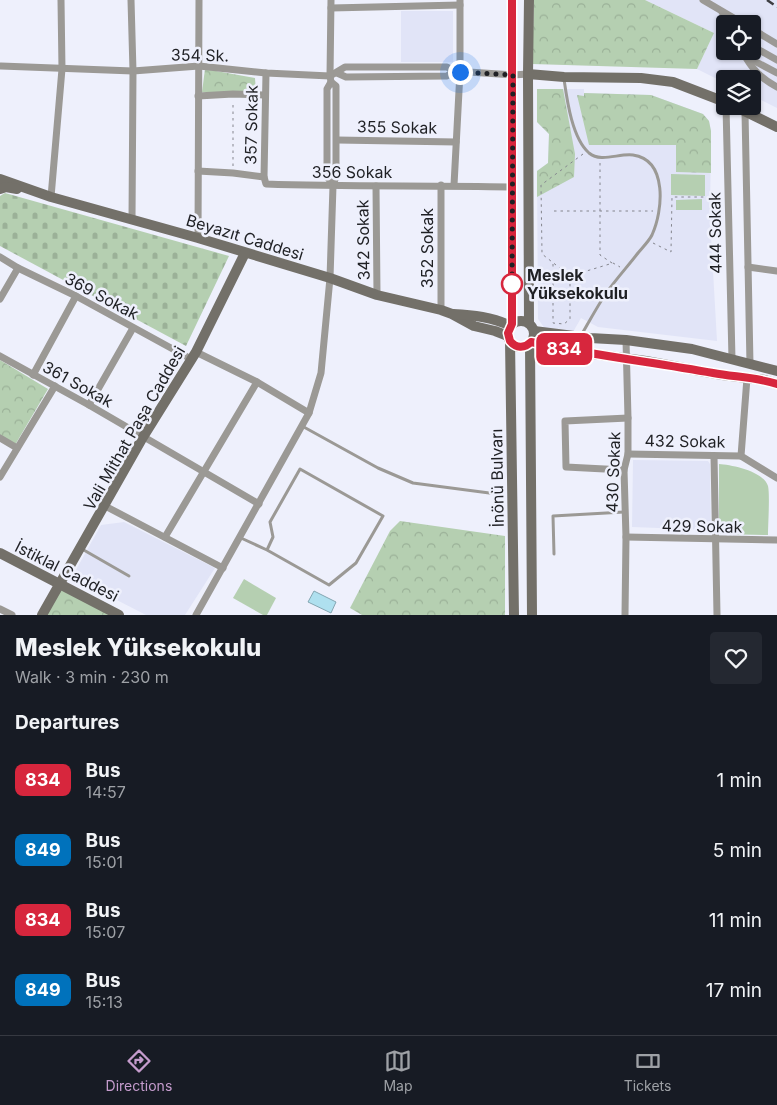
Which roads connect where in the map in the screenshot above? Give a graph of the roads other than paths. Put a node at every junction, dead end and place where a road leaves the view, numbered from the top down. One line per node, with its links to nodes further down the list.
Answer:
1 (61, 0): 21 (street)
2 (131, 0): 22 (street)
3 (199, 0): 20 (street)
4 (331, 0): 9 (street)
5 (512, 0): 27 (street)
6 (529, 0): 26 (street)
7 (703, 0): 10 (street)
8 (460, 3): 9 (street); 23 (street)
9 (331, 8): 28 (street)
10 (719, 8): 11 (street); 12 (street)
11 (723, 15)
12 (730, 15)
13 (761, 34): 14 (street)
14 (777, 44)
15 (761, 51): 18 (street)
16 (747, 60): 30 (street)
17 (754, 60): 25 (street)
18 (777, 60)
19 (2, 66): 21 (street, 354 Sk.)
20 (199, 66): 22 (street, 354 Sk.); 24 (street, 354 Sk.); 31 (street)
21 (62, 68): 22 (street, 354 Sk.); 50 (street)
22 (134, 71): 51 (street)
23 (457, 72): 27 (street, 354 Sk.); 28 (street, 354 Sk.); 39 (street)
24 (266, 73): 28 (street, 354 Sk.); 32 (street, 357 Sokak)
25 (777, 73)
26 (528, 74): 27 (street, 354 Sk.); 29 (street); 65 (street)
27 (513, 75): 47 (street)
28 (333, 77): 38 (street); 45 (street)
29 (564, 77): 33 (street); 67 (lane)
30 (777, 87)
31 (198, 96): 32 (street); 40 (street)
32 (265, 96): 41 (street, 357 Sokak)
33 (716, 99)
34 (726, 115): 74 (street, 444 Sokak)
35 (745, 115): 55 (street, 444 Sokak)
36 (751, 115): 37 (street)
37 (777, 127)
38 (337, 140): 39 (street, 355 Sokak); 45 (street)
39 (456, 142): 44 (street)
40 (198, 171): 41 (street, 356 Sokak); 52 (street)
41 (264, 177): 45 (street, 356 Sokak)
42 (0, 178): 49 (street)
43 (441, 185): 44 (street, 356 Sokak); 46 (street, 356 Sokak); 62 (street, 352 Sokak)
44 (454, 185): 47 (street, 356 Sokak)
45 (333, 186): 46 (street, 356 Sokak); 58 (street)
46 (376, 186): 59 (street, 342 Sokak)
47 (512, 187): 64 (street)
48 (0, 189): 49 (street)
49 (28, 190): 50 (street, Beyazıt Caddesi)
50 (52, 197): 51 (street, Beyazıt Caddesi)
51 (132, 220): 52 (street, Beyazıt Caddesi)
52 (198, 238): 53 (street, Beyazıt Caddesi)
53 (245, 253): 58 (street, Beyazıt Caddesi); 71 (street, Vali Mithat Paşa Caddesi)
54 (0, 257): 56 (street, 369 Sokak)
55 (748, 267): 57 (street); 75 (street, 444 Sokak)
56 (18, 268): 60 (street, 369 Sokak); 61 (street)
57 (777, 271)
58 (330, 278): 59 (street, Beyazıt Caddesi); 83 (street)
59 (377, 294): 62 (street, Beyazıt Caddesi)
60 (76, 296): 66 (street, 369 Sokak); 77 (street)
61 (0, 299)
62 (441, 310): 63 (street, Beyazıt Caddesi)
63 (452, 314): 64 (street, Beyazıt Caddesi); 68 (street, Beyazıt Caddesi)
64 (511, 325): 65 (street); 68 (street)
65 (532, 327): 67 (street); 70 (street)
66 (133, 328): 71 (street, 369 Sokak); 82 (street)
67 (581, 337): 69 (street)
68 (509, 339): 70 (street); 117 (street, İnönü Bulvarı)
69 (626, 340): 73 (street, 430 Sokak); 74 (street)
70 (530, 343): 73 (street); 118 (street, İnönü Bulvarı)
71 (194, 355): 79 (street, 369 Sokak); 86 (street, Vali Mithat Paşa Caddesi)
72 (0, 356): 77 (street, 361 Sokak)
73 (625, 359): 78 (street); 84 (street, 430 Sokak)
74 (732, 359): 75 (street)
75 (750, 364): 76 (street)
76 (777, 371)
77 (33, 375): 81 (street, 361 Sokak)
78 (747, 378): 80 (street); 91 (street)
79 (257, 382): 83 (street, 369 Sokak); 93 (street)
80 (777, 384)
81 (55, 386): 82 (street, 361 Sokak); 88 (street)
82 (89, 405): 86 (street, 361 Sokak)
83 (309, 413): 85 (street)
84 (628, 418): 89 (street, 430 Sokak); 92 (street)
85 (302, 426): 96 (lane); 97 (street)
86 (143, 436): 93 (street); 98 (street, Vali Mithat Paşa Caddesi)
87 (0, 438): 88 (street)
88 (17, 448): 94 (street)
89 (628, 454): 90 (street, 432 Sokak); 92 (street, 430 Sokak)
90 (714, 456): 91 (street, 432 Sokak); 103 (street)
91 (741, 456): 95 (street)
92 (624, 470): 99 (street, 430 Sokak)
93 (204, 472): 97 (street); 100 (street)
94 (0, 476)
95 (777, 478)
96 (497, 494)
97 (259, 504): 101 (street)
98 (105, 506): 100 (street); 105 (street, Vali Mithat Paşa Caddesi)
99 (625, 512): 102 (street, 430 Sokak); 108 (lane)
100 (165, 536): 109 (street)
101 (240, 538): 106 (lane); 109 (street)
102 (626, 538): 103 (street, 429 Sokak); 119 (street, 430 Sokak)
103 (715, 540): 104 (street, 429 Sokak); 120 (street)
104 (777, 540)
105 (81, 548): 110 (lane); 111 (street, Vali Mithat Paşa Caddesi)
106 (266, 550): 106 (lane)
107 (0, 553): 111 (street, İstiklal Caddesi)
108 (554, 554)
109 (223, 568): 116 (street)
110 (129, 576)
111 (60, 585): 114 (street, Vali Mithat Paşa Caddesi); 115 (street, İstiklal Caddesi)
112 (0, 609): 113 (street)
113 (12, 615)
114 (42, 615)
115 (119, 615)
116 (196, 615)
117 (514, 615)
118 (532, 615)
119 (625, 615)
120 (716, 615)

